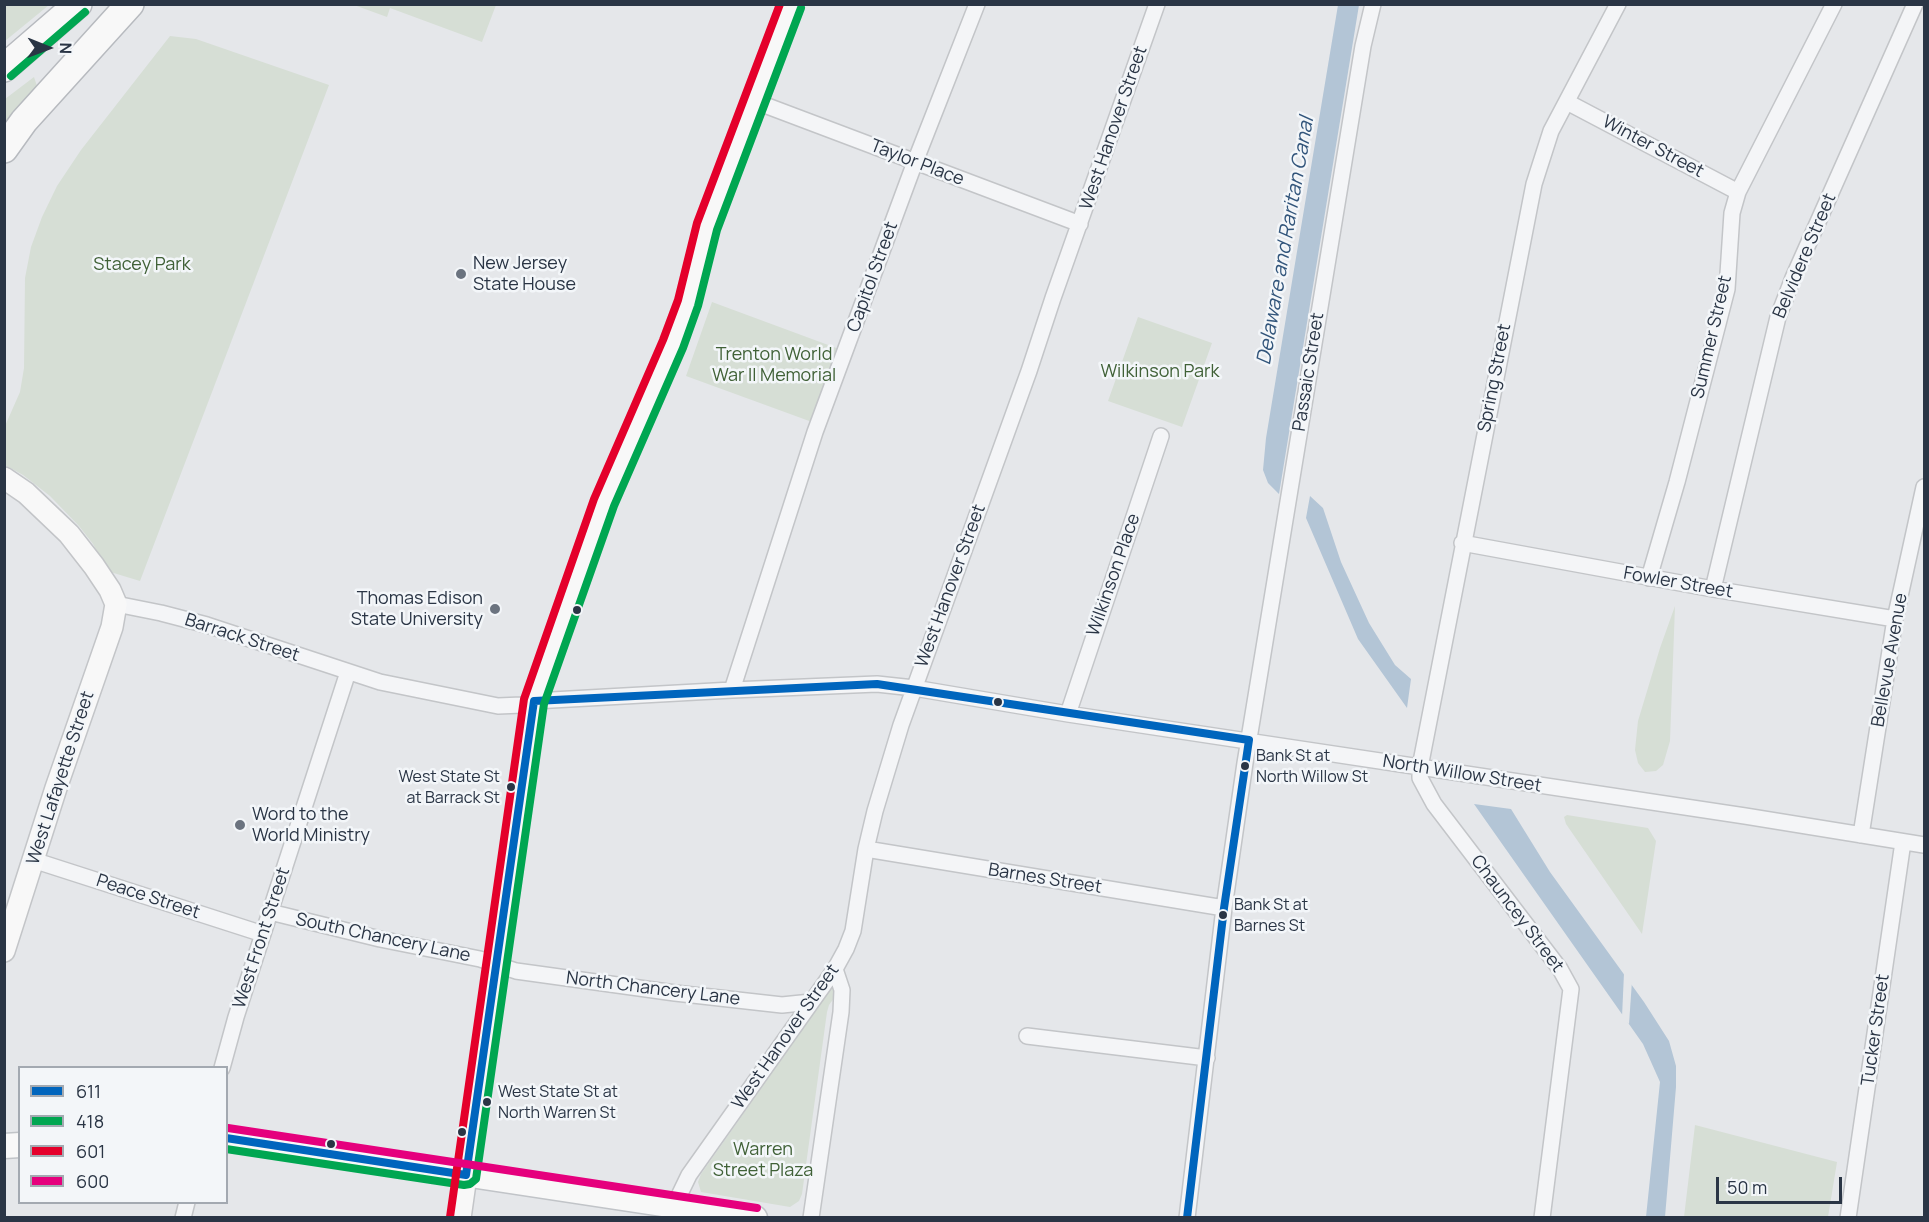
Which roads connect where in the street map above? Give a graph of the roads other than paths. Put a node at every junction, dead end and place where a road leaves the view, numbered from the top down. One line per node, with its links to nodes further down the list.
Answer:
1 (78, 4): 10 (highway)
2 (130, 4): 13 (highway)
3 (791, 4): 11 (street)
4 (977, 4): 14 (street, Capitol Street)
5 (1157, 4): 16 (street, West Hanover Street)
6 (1373, 4): 30 (street, Passaic Street)
7 (1618, 4): 12 (street, Spring Street)
8 (1834, 4): 15 (street, Summer Street)
9 (1916, 4): 22 (street, Belvidere Street)
10 (4, 69)
11 (754, 100): 14 (street, Taylor Place); 28 (street)
12 (1568, 102): 15 (street, Winter Street); 20 (street, Spring Street)
13 (4, 149)
14 (915, 162): 16 (street, Taylor Place); 27 (street, Capitol Street)
15 (1738, 192): 21 (street, Summer Street)
16 (1080, 224): 26 (street, West Hanover Street)
17 (1161, 436): 29 (street, Wilkinson Place)
18 (4, 478): 23 (street)
19 (1924, 487): 24 (street, Bellevue Avenue)
20 (1462, 543): 21 (street, Fowler Street); 31 (street, Spring Street)
21 (1649, 578): 22 (street, Fowler Street)
22 (1713, 590): 24 (street, Fowler Street)
23 (116, 604): 25 (street, Barrack Street); 36 (street, West Lafayette Street)
24 (1895, 619): 32 (street, Bellevue Avenue)
25 (348, 672): 28 (street, Barrack Street); 38 (street, West Front Street)
26 (914, 688): 27 (street, North Willow Street); 29 (street, North Willow Street); 35 (street, West Hanover Street)
27 (732, 690): 28 (street, North Willow Street)
28 (534, 701): 41 (street)
29 (1068, 714): 30 (street, North Willow Street)
30 (1249, 740): 31 (street, North Willow Street); 37 (street, Passaic Street)
31 (1420, 767): 32 (street, North Willow Street); 54 (street, Chauncey Street)
32 (1861, 835): 33 (street, North Willow Street)
33 (1903, 842): 34 (street, North Willow Street); 55 (street, Tucker Street)
34 (1924, 845)
35 (866, 849): 37 (street, Barnes Street); 42 (street, West Hanover Street)
36 (33, 860): 39 (street, Peace Street); 40 (street, West Lafayette Street)
37 (1224, 908): 45 (street, Passaic Street)
38 (270, 912): 39 (street, West Front Street); 41 (street, South Chancery Lane)
39 (263, 934): 46 (street, West Front Street)
40 (4, 951)
41 (495, 965): 43 (street, North Chancery Lane); 48 (street)
42 (835, 969): 43 (street, West Hanover Street); 52 (street)
43 (811, 1002): 49 (street, West Hanover Street)
44 (1027, 1035): 45 (street)
45 (1206, 1058): 53 (street, Passaic Street)
46 (223, 1066)
47 (228, 1138): 48 (main road)
48 (466, 1174): 49 (main road); 50 (street)
49 (673, 1212): 51 (main road)
50 (460, 1218)
51 (755, 1218)
52 (811, 1218)
53 (1187, 1218)
54 (1542, 1218)
55 (1848, 1218)

